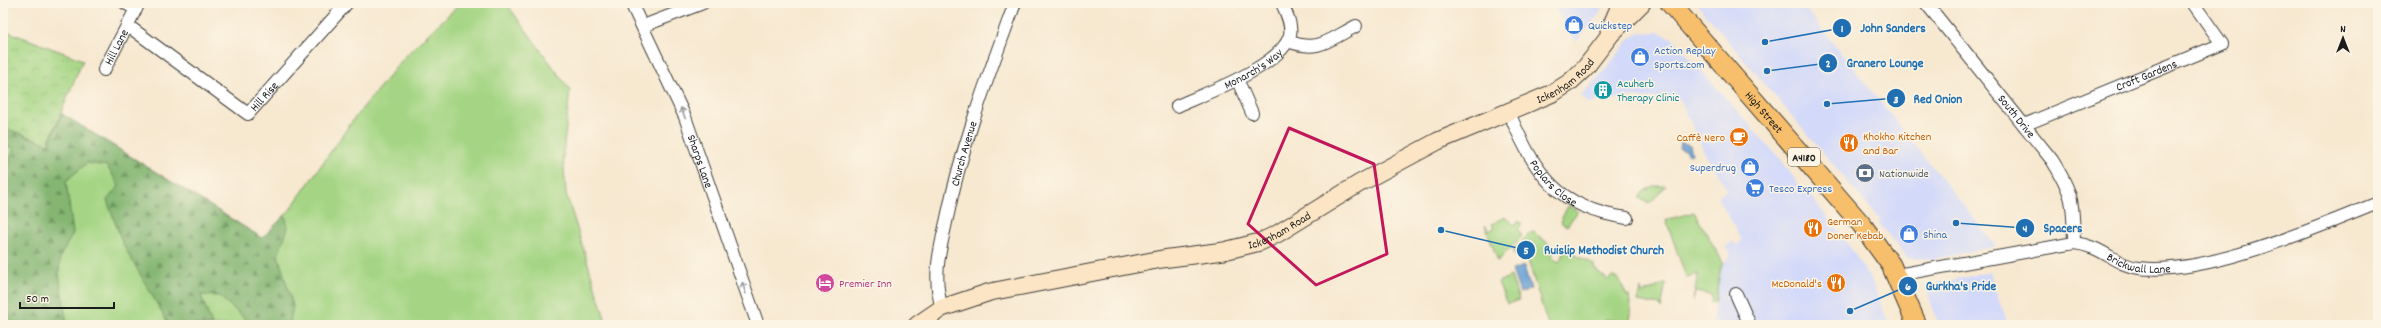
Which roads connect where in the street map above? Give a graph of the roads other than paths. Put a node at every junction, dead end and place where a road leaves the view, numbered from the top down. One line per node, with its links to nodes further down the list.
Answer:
1 (125, 3): 12 (street)
2 (347, 3): 13 (street, Hill Rise)
3 (631, 3): 14 (street, Sharps Lane)
4 (703, 3): 14 (street)
5 (1015, 3): 29 (street, Church Avenue)
6 (1282, 3): 16 (street, Monarch's Way)
7 (1621, 3): 17 (main road, Ickenham Road)
8 (1642, 3): 17 (main road, Ickenham Road)
9 (1670, 3): 27 (main road, High Street / A4180)
10 (1926, 3): 23 (street, South Drive)
11 (2193, 3): 23 (street, Croft Gardens)
12 (138, 6): 13 (street, Hill Lane)
13 (127, 25): 18 (street, Hill Lane)
14 (643, 26): 30 (street, Sharps Lane, one-way to 14)
15 (1356, 26): 16 (street)
16 (1288, 40): 19 (street, Monarch's Way)
17 (1603, 44): 22 (main road, Ickenham Road)
18 (104, 70)
19 (1238, 81): 20 (street, Monarch's Way); 21 (street)
20 (1177, 106)
21 (1252, 113)
22 (1509, 113): 25 (street, Poplars Close); 29 (main road, Ickenham Road)
23 (2024, 125): 26 (street, South Drive)
24 (2378, 203): 26 (street, Brickwall Lane)
25 (1627, 218)
26 (2074, 243): 27 (street, Brickwall Lane)
27 (1897, 276): 33 (main road, High Street / A4180)
28 (1736, 294): 32 (street)
29 (942, 308): 31 (main road, Ickenham Road)
30 (758, 325)
31 (917, 325)
32 (1750, 325)
33 (1917, 325)

